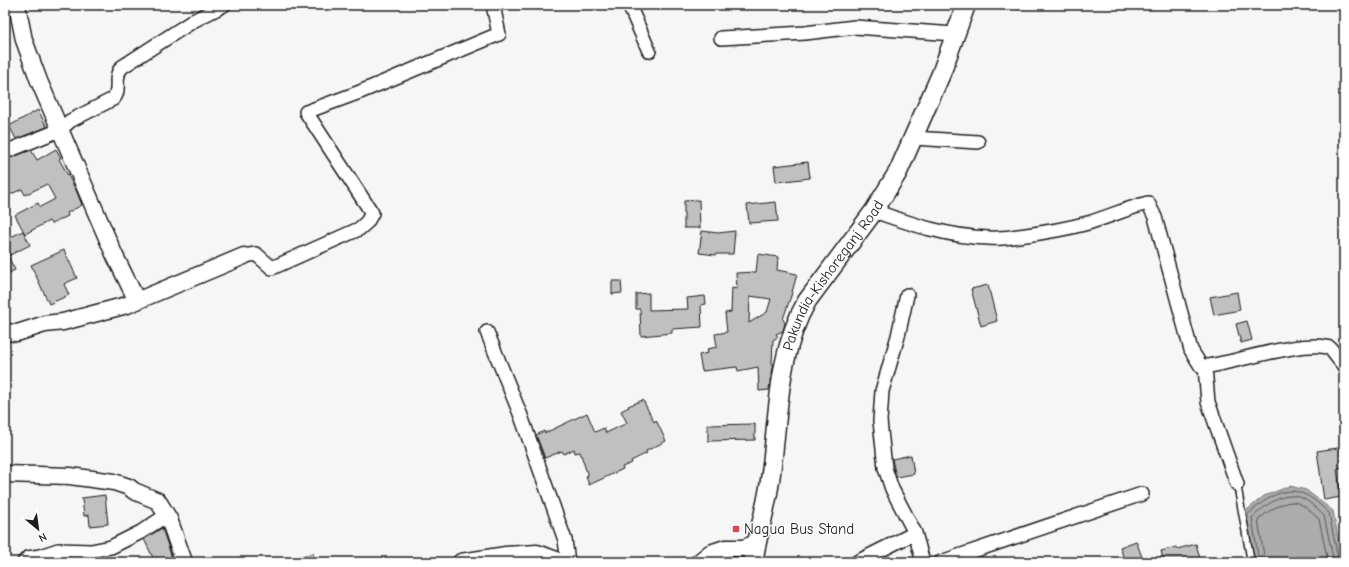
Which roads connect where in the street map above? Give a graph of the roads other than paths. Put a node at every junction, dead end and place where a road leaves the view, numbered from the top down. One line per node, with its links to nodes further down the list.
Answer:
1 (17, 5): 9 (street)
2 (224, 5): 9 (street)
3 (493, 5): 14 (street)
4 (629, 5): 8 (street)
5 (966, 5): 6 (main road, Pakundia-Kishoreganj Road)
6 (955, 34): 7 (street); 10 (main road, Pakundia-Kishoreganj Road)
7 (721, 38)
8 (649, 51)
9 (60, 130): 12 (street); 16 (street)
10 (913, 138): 11 (street); 13 (main road, Pakundia-Kishoreganj Road)
11 (978, 142)
12 (5, 152)
13 (874, 211): 19 (street); 26 (main road, Pakundia-Kishoreganj Road)
14 (247, 256): 16 (street)
15 (907, 295): 25 (street)
16 (137, 301): 17 (street)
17 (5, 332)
18 (487, 332): 31 (street)
19 (1205, 366): 20 (street); 22 (street)
20 (1344, 366)
21 (5, 474): 24 (street)
22 (1237, 484): 37 (lane)
23 (1142, 494): 36 (street)
24 (167, 515): 27 (street); 28 (street)
25 (915, 533): 34 (street); 35 (street)
26 (756, 543): 32 (street); 33 (main road, Pakundia-Kishoreganj Road)
27 (24, 562)
28 (184, 562)
29 (461, 562): 30 (street)
30 (562, 562)
31 (568, 562)
32 (699, 562)
33 (753, 562)
34 (857, 562)
35 (923, 562)
36 (941, 562)
37 (1251, 562)

